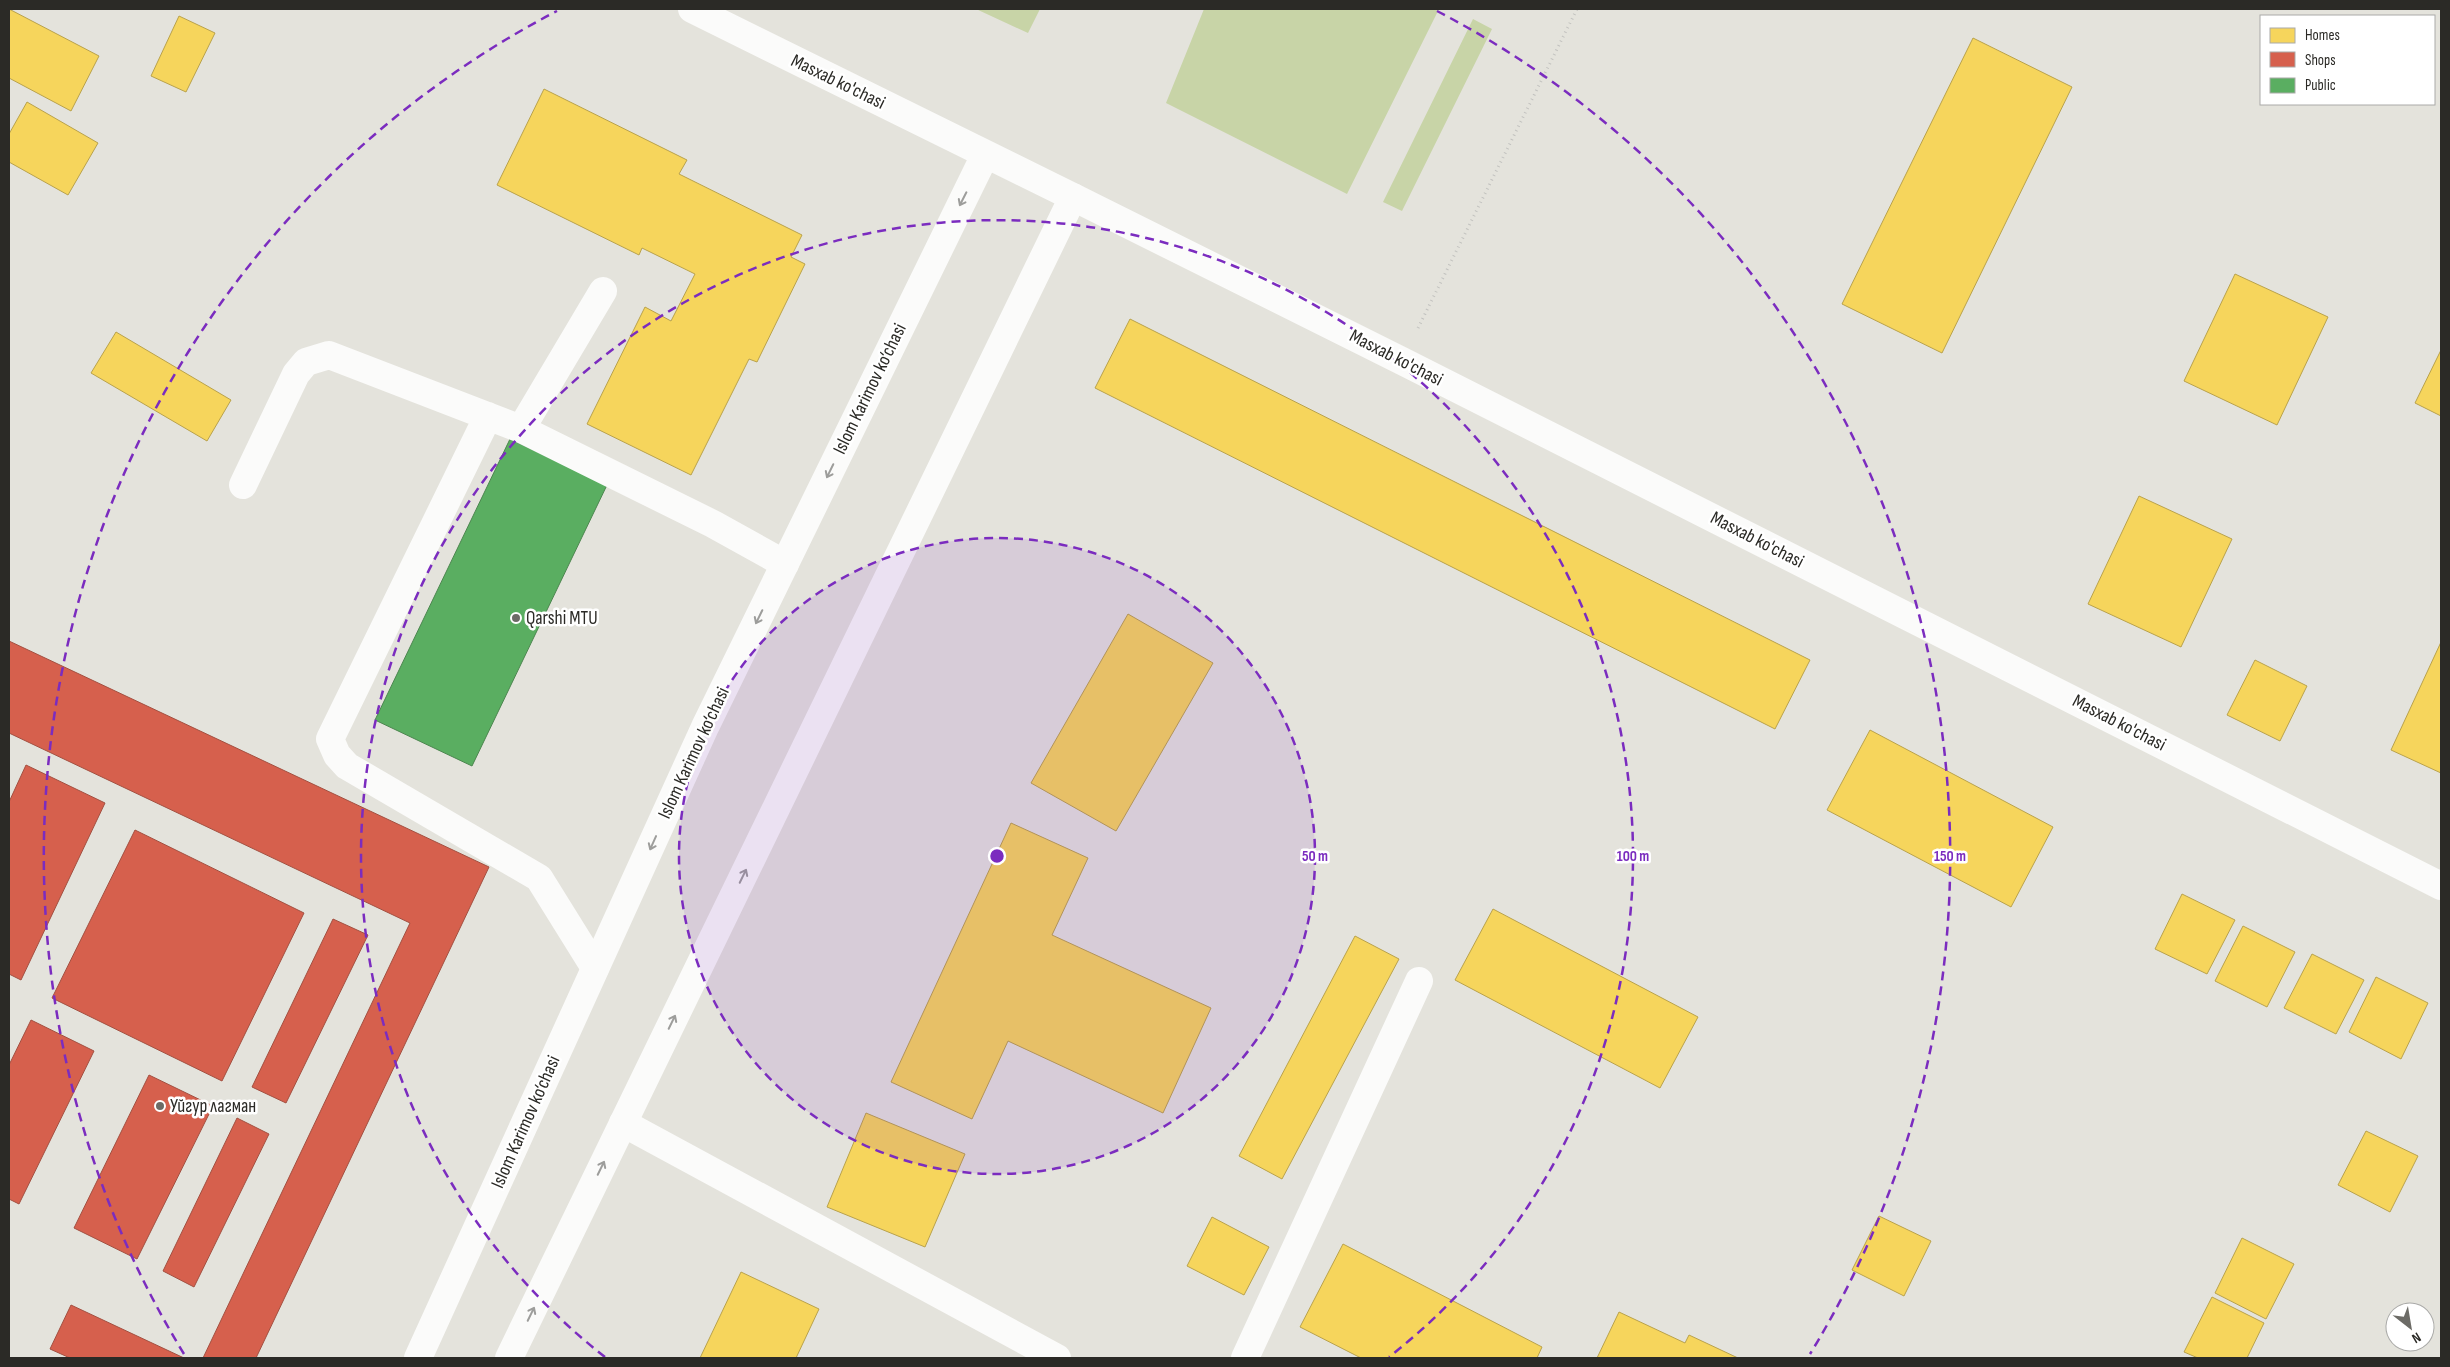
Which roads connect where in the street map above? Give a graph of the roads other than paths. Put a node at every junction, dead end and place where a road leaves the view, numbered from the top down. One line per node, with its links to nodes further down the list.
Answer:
1 (692, 9): 2 (main road, Masxab ko'chasi)
2 (985, 155): 3 (main road, Masxab ko'chasi); 8 (main road, Islom Karimov ko‘chasi, one-way to 8)
3 (1072, 197): 9 (main road, Masxab ko'chasi); 12 (main road, one-way to 3)
4 (603, 291): 6 (main road)
5 (488, 416): 6 (main road); 7 (main road); 10 (main road)
6 (520, 429): 8 (main road)
7 (243, 485)
8 (785, 564): 10 (main road, Islom Karimov ko‘chasi, one-way to 10)
9 (2441, 886)
10 (595, 968): 13 (main road, Islom Karimov ko‘chasi)
11 (1420, 981): 16 (main road)
12 (623, 1123): 14 (main road, one-way to 12); 15 (main road)
13 (418, 1358)
14 (509, 1358)
15 (1057, 1358)
16 (1245, 1358)

